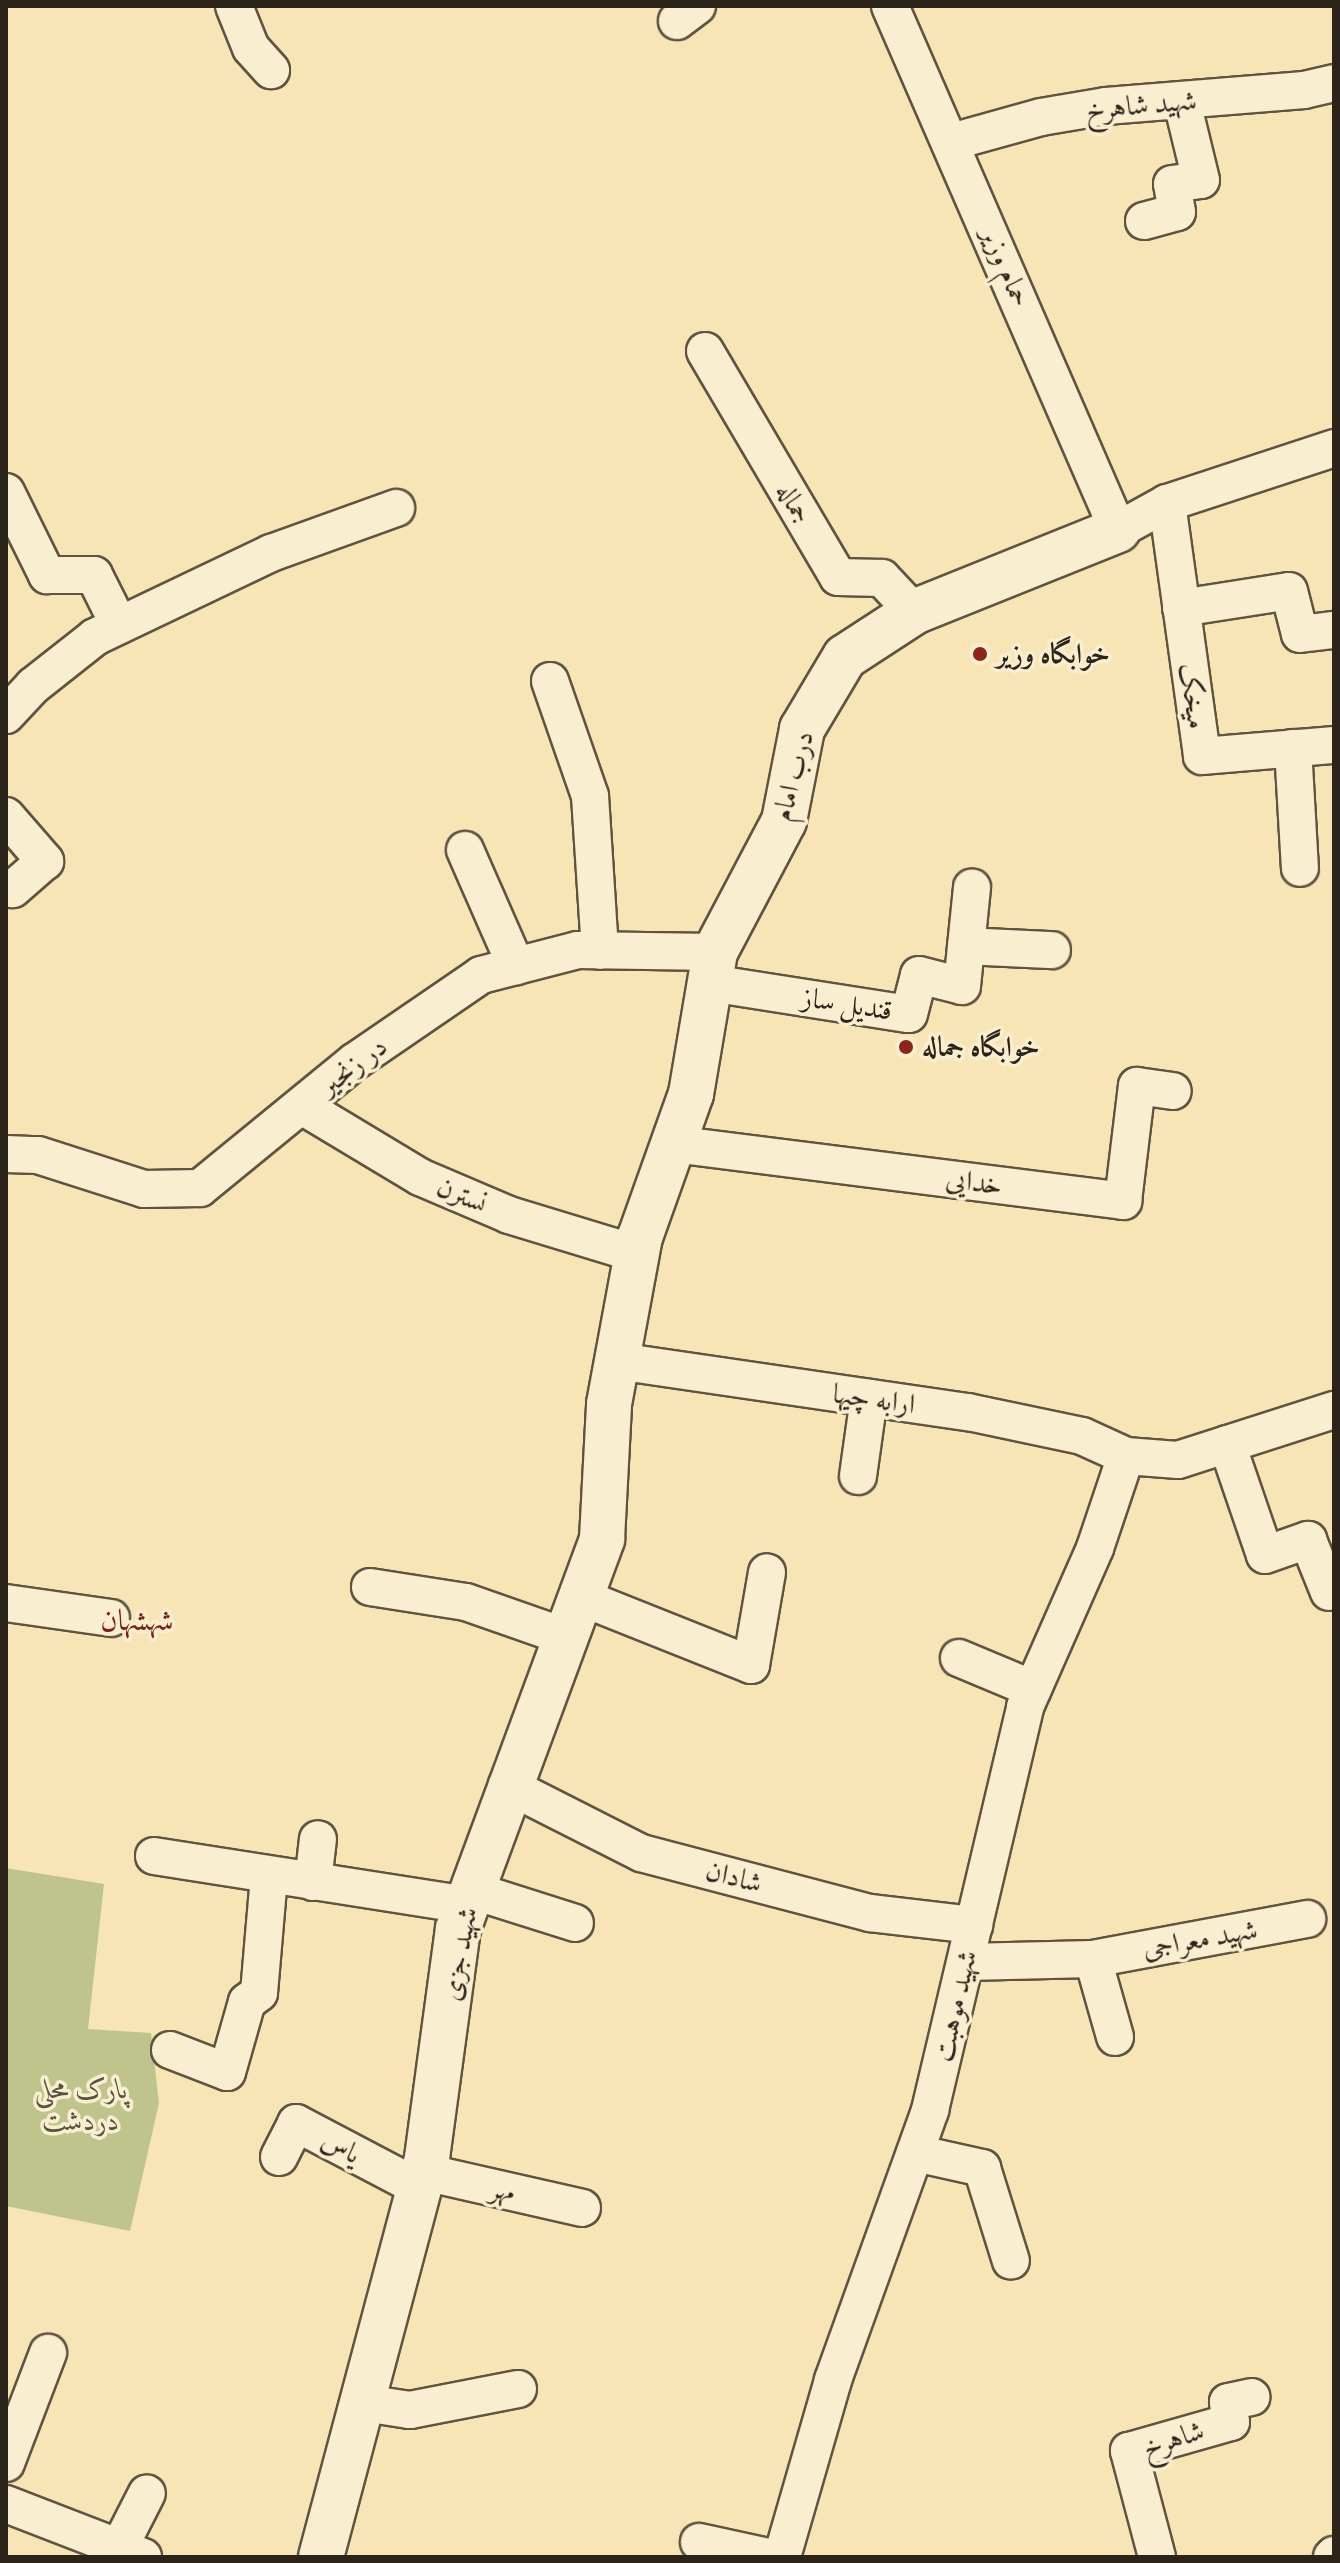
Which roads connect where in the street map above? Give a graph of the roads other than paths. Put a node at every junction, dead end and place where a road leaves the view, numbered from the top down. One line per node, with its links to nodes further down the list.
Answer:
1 (234, 6): 3 (street)
2 (890, 6): 6 (street, حمام وزیر)
3 (271, 70)
4 (1334, 83): 5 (street, شهید شاهرخ)
5 (1182, 102): 6 (street, شهید شاهرخ); 7 (street)
6 (951, 142): 13 (street, حمام وزیر)
7 (1144, 221)
8 (705, 351): 15 (street, جماله)
9 (1334, 448): 11 (street, درب امام)
10 (6, 492): 16 (street)
11 (1167, 503): 13 (street, درب امام); 14 (street, میخک)
12 (396, 508): 16 (street)
13 (1118, 530): 15 (street, درب امام)
14 (1181, 608): 17 (street); 21 (street, میخک)
15 (914, 612): 31 (street, درب امام)
16 (119, 625): 19 (street)
17 (1334, 630)
18 (550, 681): 29 (street)
19 (6, 715)
20 (1334, 745): 21 (street, میخک)
21 (1293, 748): 24 (street)
22 (6, 816): 26 (street)
23 (465, 850): 30 (street)
24 (1300, 868)
25 (972, 888): 27 (street, قندیل ساز)
26 (13, 889)
27 (966, 946): 28 (street); 31 (street, قندیل ساز)
28 (1052, 950)
29 (600, 951): 30 (street, در زنجیر); 31 (street, در زنجیر)
30 (516, 966): 33 (street, در زنجیر)
31 (713, 968): 34 (street, درب امام)
32 (1173, 1091): 34 (street, خدایی)
33 (302, 1106): 35 (street, در زنجیر); 36 (street, نسترن)
34 (673, 1144): 36 (street, درب امام)
35 (6, 1154)
36 (637, 1254): 37 (street, درب امام)
37 (617, 1361): 38 (street, ارابه چیها); 48 (street, شهید جزی)
38 (869, 1398): 41 (street, ارابه چیها); 42 (street)
39 (1334, 1410): 40 (street)
40 (1227, 1444): 41 (street); 45 (street)
41 (1126, 1456): 50 (street, شهید موهبت)
42 (858, 1476)
43 (767, 1572): 48 (street)
44 (370, 1587): 48 (street)
45 (1329, 1592)
46 (6, 1603): 47 (street)
47 (111, 1618)
48 (576, 1618): 51 (street, شهید جزی)
49 (959, 1658): 50 (street)
50 (1033, 1689): 59 (street, شهید موهبت)
51 (507, 1785): 56 (street, شهید جزی); 59 (street, شادان)
52 (318, 1839): 55 (street)
53 (154, 1856): 54 (street)
54 (269, 1876): 55 (street); 63 (street)
55 (313, 1882): 56 (street)
56 (469, 1897): 58 (street); 66 (street, شهید جزی)
57 (1307, 1919): 60 (street, شهید معراجی)
58 (575, 1923)
59 (974, 1925): 61 (street, شهید موهبت)
60 (1093, 1959): 61 (street, شهید معراجی); 62 (street)
61 (966, 1962): 64 (street, شهید موهبت)
62 (1115, 2037)
63 (170, 2050)
64 (915, 2153): 68 (street); 80 (street, شهید موهبت)
65 (279, 2157): 66 (street, یاس)
66 (422, 2180): 67 (street, مهر); 72 (street, شهید جزی)
67 (582, 2208)
68 (1011, 2261)
69 (48, 2353): 73 (street)
70 (518, 2389): 72 (street)
71 (1251, 2397): 81 (street, شاهرخ)
72 (364, 2403): 78 (street, شهید جزی)
73 (6, 2463)
74 (147, 2493): 77 (street)
75 (6, 2504): 77 (street)
76 (699, 2542): 79 (street)
77 (110, 2549)
78 (321, 2557)
79 (768, 2557)
80 (782, 2557)
81 (1157, 2557)

